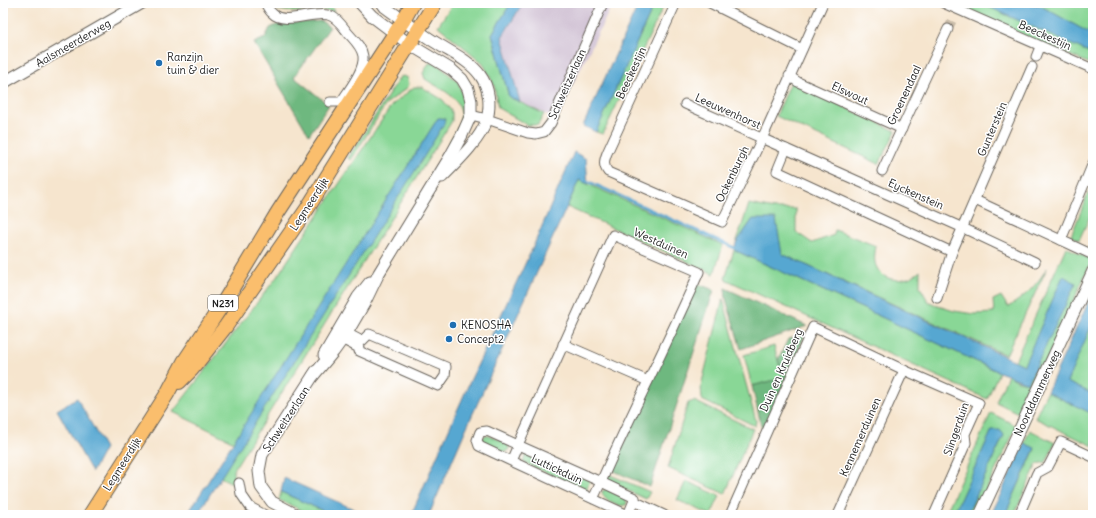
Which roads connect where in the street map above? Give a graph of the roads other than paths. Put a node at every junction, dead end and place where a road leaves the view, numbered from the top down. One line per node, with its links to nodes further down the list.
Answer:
1 (142, 3): 23 (street, Aalsmeerderweg)
2 (265, 3): 24 (street)
3 (360, 3): 15 (street)
4 (382, 3): 12 (street)
5 (413, 3): 12 (main road, Legmeerdijk / N231)
6 (435, 3): 14 (main road, Legmeerdijk / N231)
7 (603, 3): 27 (street, Schweitzerlaan)
8 (676, 3): 31 (street, Beeckestijn)
9 (710, 3): 18 (street)
10 (823, 3): 18 (street, Ockenburgh)
11 (943, 3): 17 (street, Beeckestijn)
12 (403, 21): 14 (street, Schweitzerlaan); 15 (main road, Legmeerdijk / N231)
13 (948, 29): 28 (street, Groenendaal)
14 (418, 31): 16 (main road, Legmeerdijk / N231); 27 (street, Schweitzerlaan)
15 (395, 33): 16 (street, Schweitzerlaan); 47 (main road, Legmeerdijk / N231)
16 (409, 44): 26 (street, Schweitzerlaan); 47 (main road, Legmeerdijk / N231)
17 (1040, 46): 19 (street); 21 (street, Beeckestijn)
18 (802, 49): 22 (street, Ockenburgh)
19 (1036, 57)
20 (1032, 67): 35 (street, Gunterstein)
21 (1093, 69)
22 (789, 76): 28 (street, Elswout); 29 (street, Ockenburgh)
23 (3, 83)
24 (330, 102)
25 (685, 104): 29 (street, Leeuwenhorst)
26 (471, 115): 27 (street); 34 (street, Schweitzerlaan)
27 (487, 119): 34 (street, Schweitzerlaan)
28 (902, 129): 33 (street, Groenendaal)
29 (762, 139): 30 (street, Eyckenstein); 31 (street, Ockenburgh)
30 (786, 149): 36 (street, Eyckenstein); 38 (street)
31 (607, 153)
32 (1093, 163): 37 (street)
33 (882, 171)
34 (431, 189): 43 (street, Schweitzerlaan)
35 (975, 200): 36 (street, Gunterstein); 37 (street)
36 (963, 228): 38 (street, Gunterstein); 40 (street, Eyckenstein)
37 (1060, 240): 39 (street)
38 (952, 252): 42 (street, Gunterstein)
39 (1093, 255)
40 (1035, 262)
41 (1093, 271): 63 (street, Noorddammerweg)
42 (937, 298)
43 (341, 334): 43 (street); 57 (street, Schweitzerlaan)
44 (563, 344): 46 (street); 46 (street, Westduinen); 48 (street, Westduinen)
45 (904, 370): 60 (street, Duin en Kruidberg); 61 (street, Kennemerduinen); 62 (street, Slingerduin)
46 (648, 381): 51 (street, Westduinen)
47 (167, 394): 55 (main road, Legmeerdijk / N231)
48 (518, 445): 50 (street); 50 (street, Luttickduin); 51 (street)
49 (1093, 457): 64 (street)
50 (511, 461): 53 (street, Luttickduin)
51 (601, 482): 53 (street); 54 (street)
52 (239, 483): 56 (street)
53 (593, 499): 58 (street, Luttickduin)
54 (635, 499): 58 (street); 59 (street)
55 (90, 515)
56 (265, 515)
57 (296, 515)
58 (628, 515)
59 (664, 515)
60 (730, 515)
61 (838, 515)
62 (934, 515)
63 (980, 515)
64 (1019, 515)

